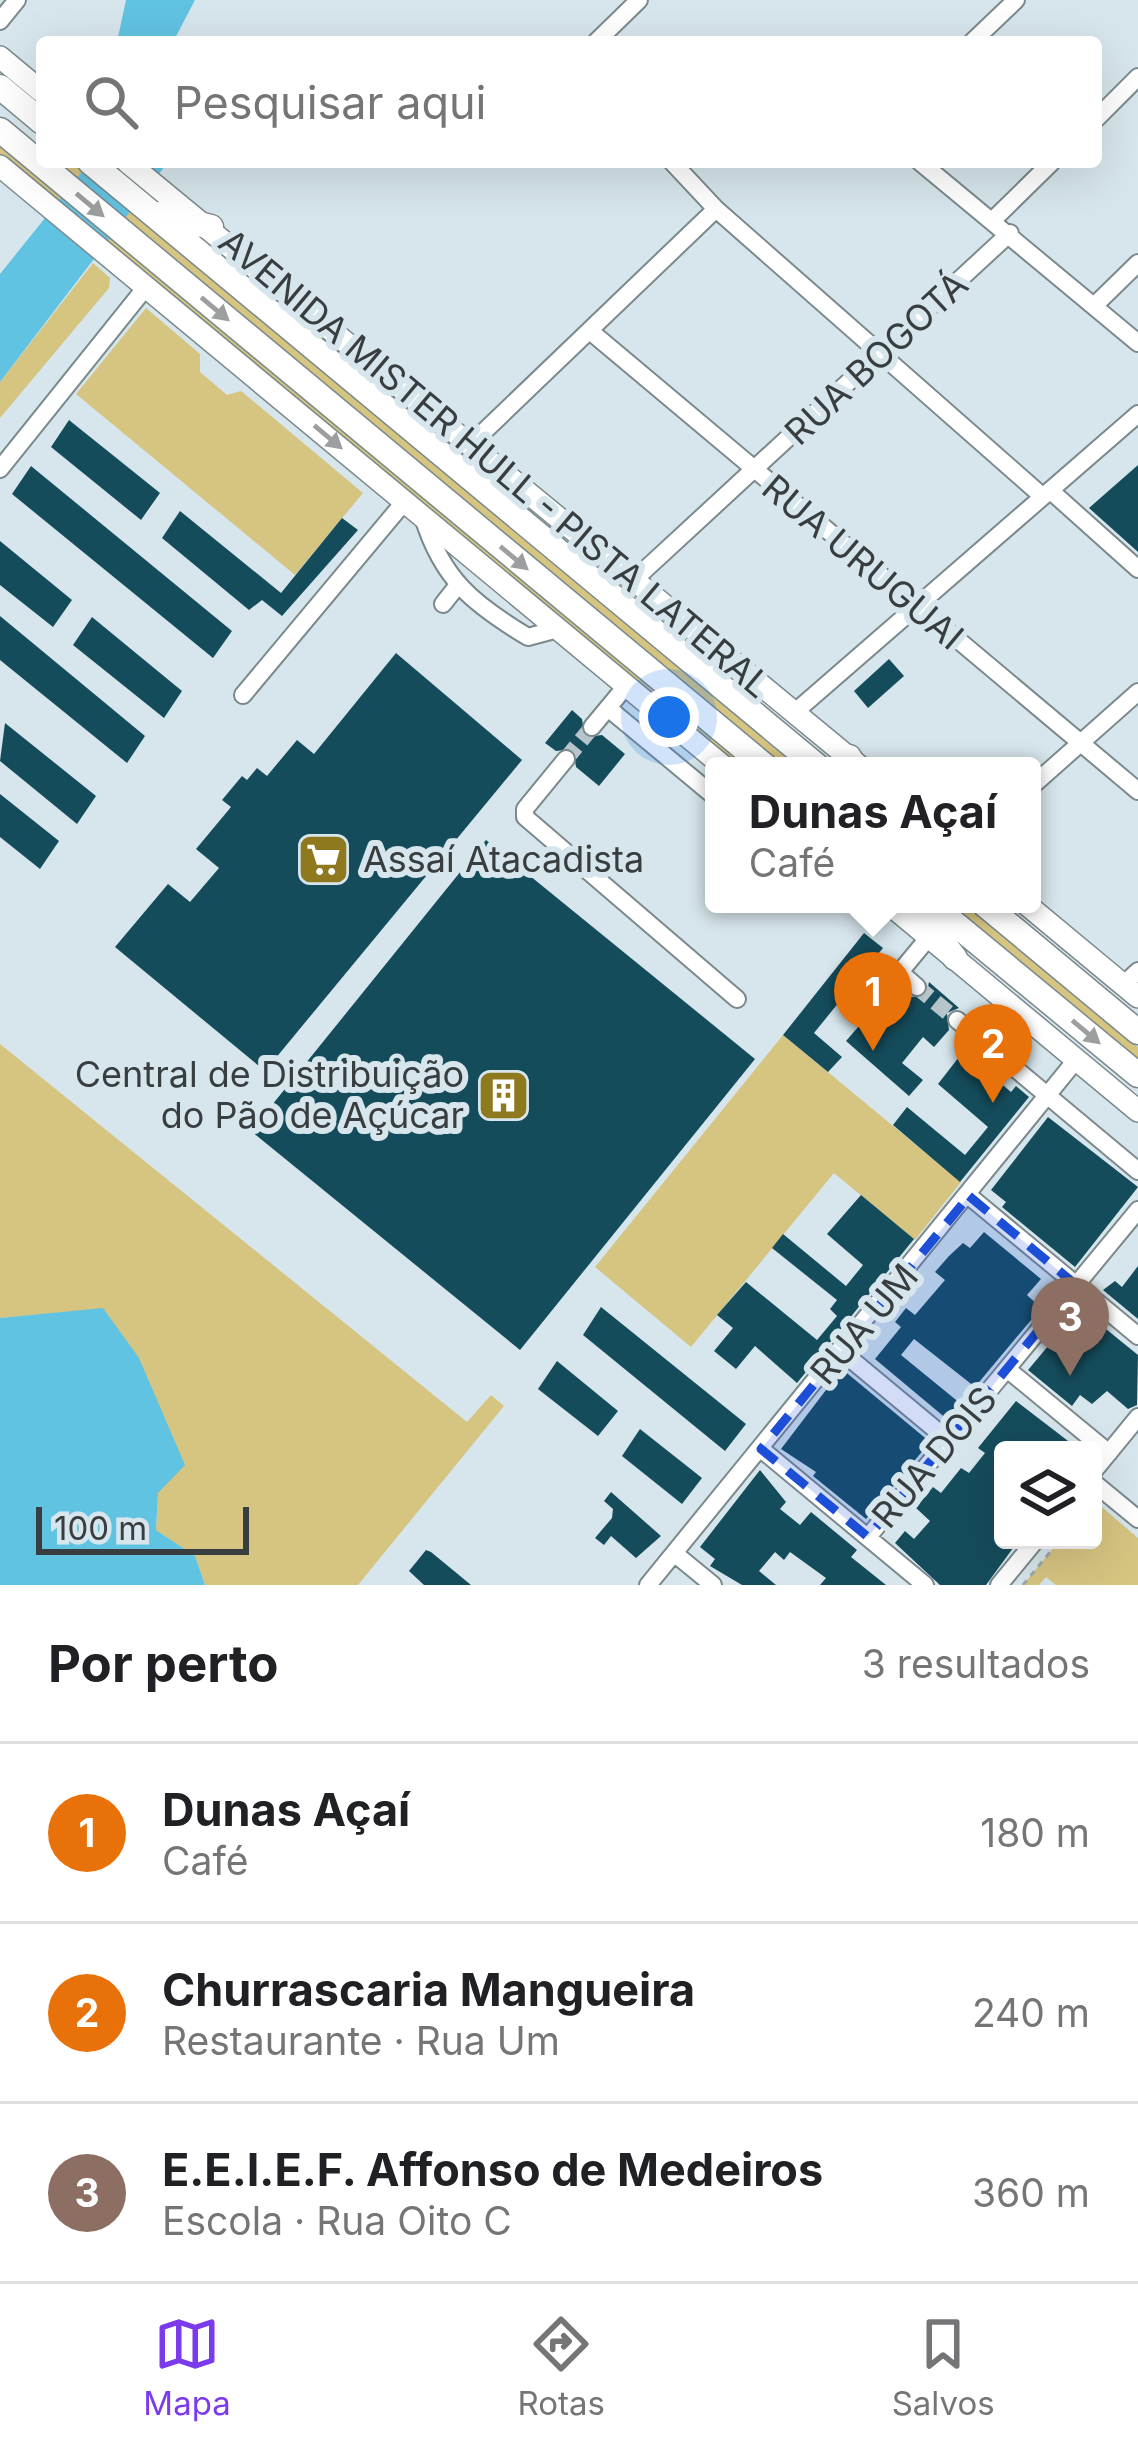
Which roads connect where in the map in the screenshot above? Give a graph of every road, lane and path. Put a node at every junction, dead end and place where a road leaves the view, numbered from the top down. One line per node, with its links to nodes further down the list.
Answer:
1 (17, 0): 4 (street)
2 (639, 0): 5 (street)
3 (1016, 0): 6 (street)
4 (0, 20)
5 (602, 36)
6 (978, 36)
7 (0, 57): 10 (main road)
8 (1138, 77): 11 (street)
9 (0, 87): 12 (highway)
10 (36, 87)
11 (1102, 113)
12 (36, 117)
13 (0, 130): 14 (highway, one-way to 14)
14 (36, 160)
15 (46, 168): 54 (highway, one-way to 54)
16 (97, 168): 23 (highway)
17 (136, 168): 25 (main road, AVENIDA MISTER HULL - PISTA LATERAL)
18 (678, 168): 22 (street)
19 (928, 168): 24 (street)
20 (1046, 168): 24 (street)
21 (5, 177): 28 (main road)
22 (716, 209): 30 (street); 32 (street)
23 (150, 212): 25 (highway); 55 (highway)
24 (994, 219): 26 (street)
25 (211, 227): 34 (main road, AVENIDA MISTER HULL - PISTA LATERAL)
26 (1010, 233): 29 (street); 32 (street, RUA BOGOTÁ)
27 (1138, 263): 29 (street)
28 (146, 286): 35 (street); 38 (main road, one-way to 38)
29 (1094, 306): 31 (street)
30 (590, 331): 34 (street); 36 (street, RUA URUGUAI)
31 (1138, 343)
32 (880, 357): 36 (street, RUA BOGOTÁ); 37 (street)
33 (1138, 414): 37 (street)
34 (472, 443): 41 (main road, AVENIDA MISTER HULL - PISTA LATERAL)
35 (0, 469)
36 (753, 470): 41 (street, RUA BOGOTÁ); 44 (street, RUA URUGUAI)
37 (1047, 493): 40 (street); 44 (street)
38 (404, 501): 39 (main road); 48 (street)
39 (423, 516): 42 (street); 45 (main road)
40 (1138, 569)
41 (635, 579): 50 (main road, AVENIDA MISTER HULL - PISTA LATERAL)
42 (458, 584): 43 (street); 45 (street)
43 (443, 604)
44 (916, 606): 50 (street); 52 (street, RUA URUGUAI)
45 (558, 629): 46 (main road)
46 (626, 686): 49 (street); 53 (main road)
47 (1138, 692): 52 (street)
48 (244, 695)
49 (608, 708): 51 (street); 59 (street)
50 (795, 712): 56 (main road, AVENIDA MISTER HULL - PISTA LATERAL)
51 (592, 727)
52 (1080, 742): 58 (street); 60 (street, RUA URUGUAI)
53 (712, 757)
54 (754, 757)
55 (807, 757)
56 (847, 757)
57 (566, 759): 70 (street)
58 (1041, 778)
59 (705, 789)
60 (1138, 791)
61 (900, 913): 66 (main road)
62 (920, 913): 67 (highway)
63 (942, 913): 76 (highway, one-way to 76)
64 (995, 913): 73 (highway)
65 (1038, 913): 68 (main road)
66 (929, 937): 67 (main road); 69 (street)
67 (955, 958): 71 (main road)
68 (1133, 984)
69 (917, 987)
70 (737, 999)
71 (1019, 1012): 74 (street); 75 (main road)
72 (956, 1020): 74 (street)
73 (1138, 1032)
74 (989, 1048): 77 (street)
75 (1076, 1060): 77 (street, RUA UM); 78 (main road)
76 (1138, 1076)
77 (1047, 1096): 79 (street); 80 (street, RUA UM)
78 (1138, 1111)
79 (1138, 1171)
80 (969, 1196): 82 (street); 84 (street, RUA UM)
81 (1138, 1210): 82 (street, RUA DOIS)
82 (1076, 1285): 83 (street); 85 (street, RUA DOIS)
83 (1138, 1336)
84 (841, 1351): 87 (street); 88 (street, RUA UM)
85 (1007, 1369): 87 (street, RUA DOIS); 89 (street)
86 (1138, 1418): 89 (street)
87 (948, 1440): 93 (street, RUA DOIS)
88 (760, 1449): 93 (street); 96 (street, RUA UM)
89 (1109, 1453): 90 (street)
90 (1102, 1461)
91 (1102, 1489): 92 (street)
92 (1138, 1519)
93 (868, 1538): 97 (street)
94 (1029, 1549): 100 (street)
95 (1053, 1549): 101 (path)
96 (674, 1553): 98 (street, RUA UM); 99 (street)
97 (912, 1581)
98 (648, 1585)
99 (713, 1585)
100 (999, 1585)
101 (1023, 1585)

